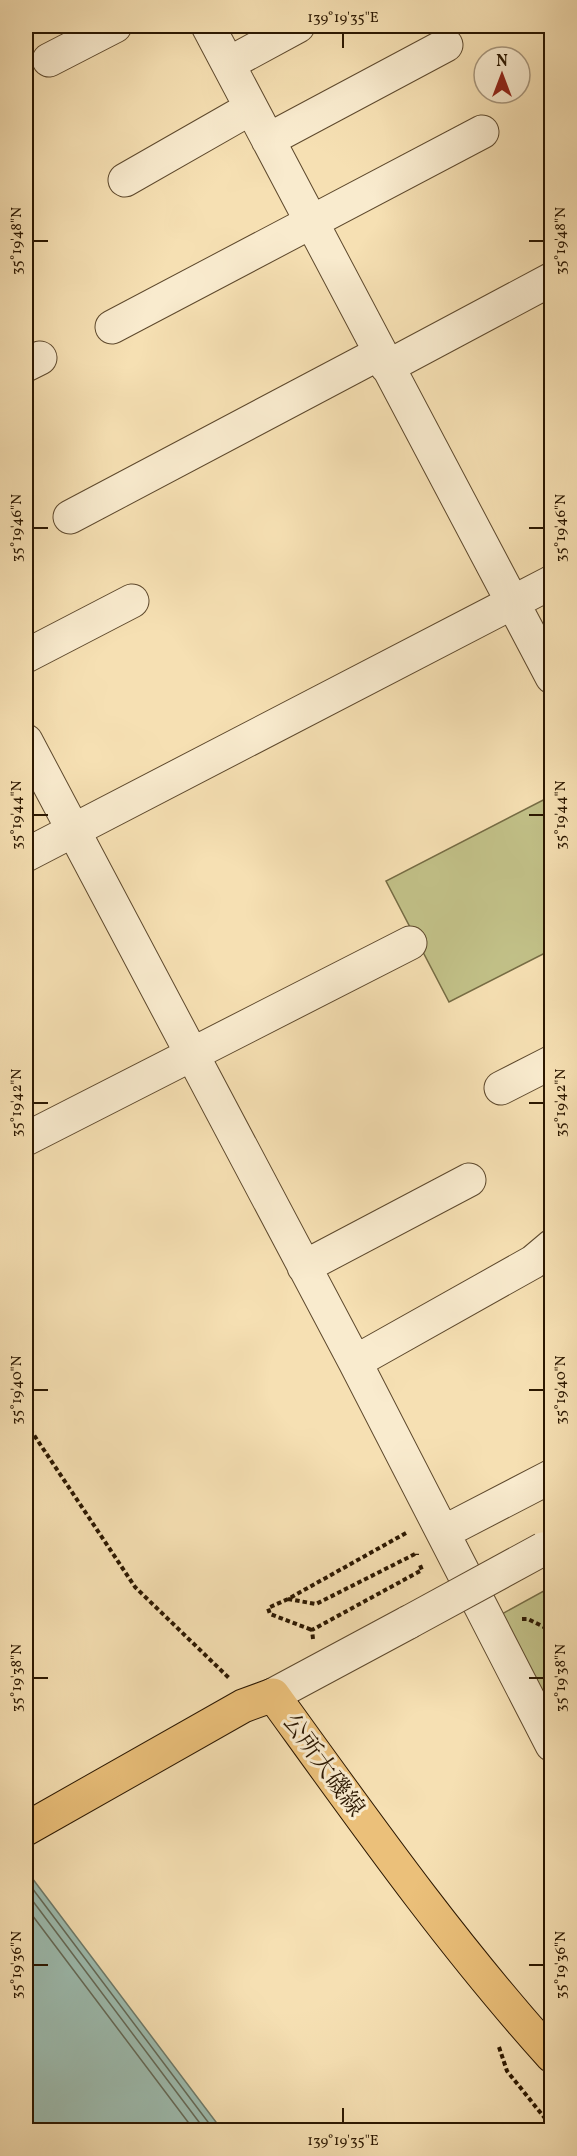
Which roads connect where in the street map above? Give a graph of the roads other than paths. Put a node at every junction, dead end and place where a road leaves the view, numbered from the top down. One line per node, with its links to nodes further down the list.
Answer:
1 (115, 26): 5 (street)
2 (208, 26): 6 (street)
3 (298, 26): 6 (street)
4 (446, 45): 9 (street)
5 (49, 60)
6 (228, 64): 7 (street)
7 (251, 108): 9 (street); 10 (street)
8 (482, 132): 11 (street)
9 (268, 140): 11 (street)
10 (125, 180)
11 (311, 222): 13 (street); 14 (street)
12 (552, 279): 14 (street)
13 (112, 327)
14 (384, 360): 15 (street); 18 (street)
15 (70, 517)
16 (552, 582): 18 (street)
17 (132, 601): 19 (street)
18 (511, 603): 20 (street); 22 (street)
19 (26, 656)
20 (552, 677)
21 (26, 741): 22 (street)
22 (73, 830): 23 (street); 25 (street)
23 (26, 855)
24 (411, 943): 25 (street)
25 (192, 1054): 28 (street); 31 (street)
26 (552, 1062): 27 (street)
27 (501, 1088)
28 (26, 1139)
29 (469, 1180): 31 (street)
30 (552, 1246): 32 (street)
31 (304, 1267): 32 (street)
32 (354, 1362): 34 (street)
33 (552, 1476): 34 (street)
34 (444, 1532): 37 (street)
35 (547, 1547): 36 (street, bridge)
36 (273, 1695): 38 (main road, 公所大磯線); 39 (main road, 公所大磯線)
37 (552, 1745)
38 (26, 1829)
39 (552, 2056)

